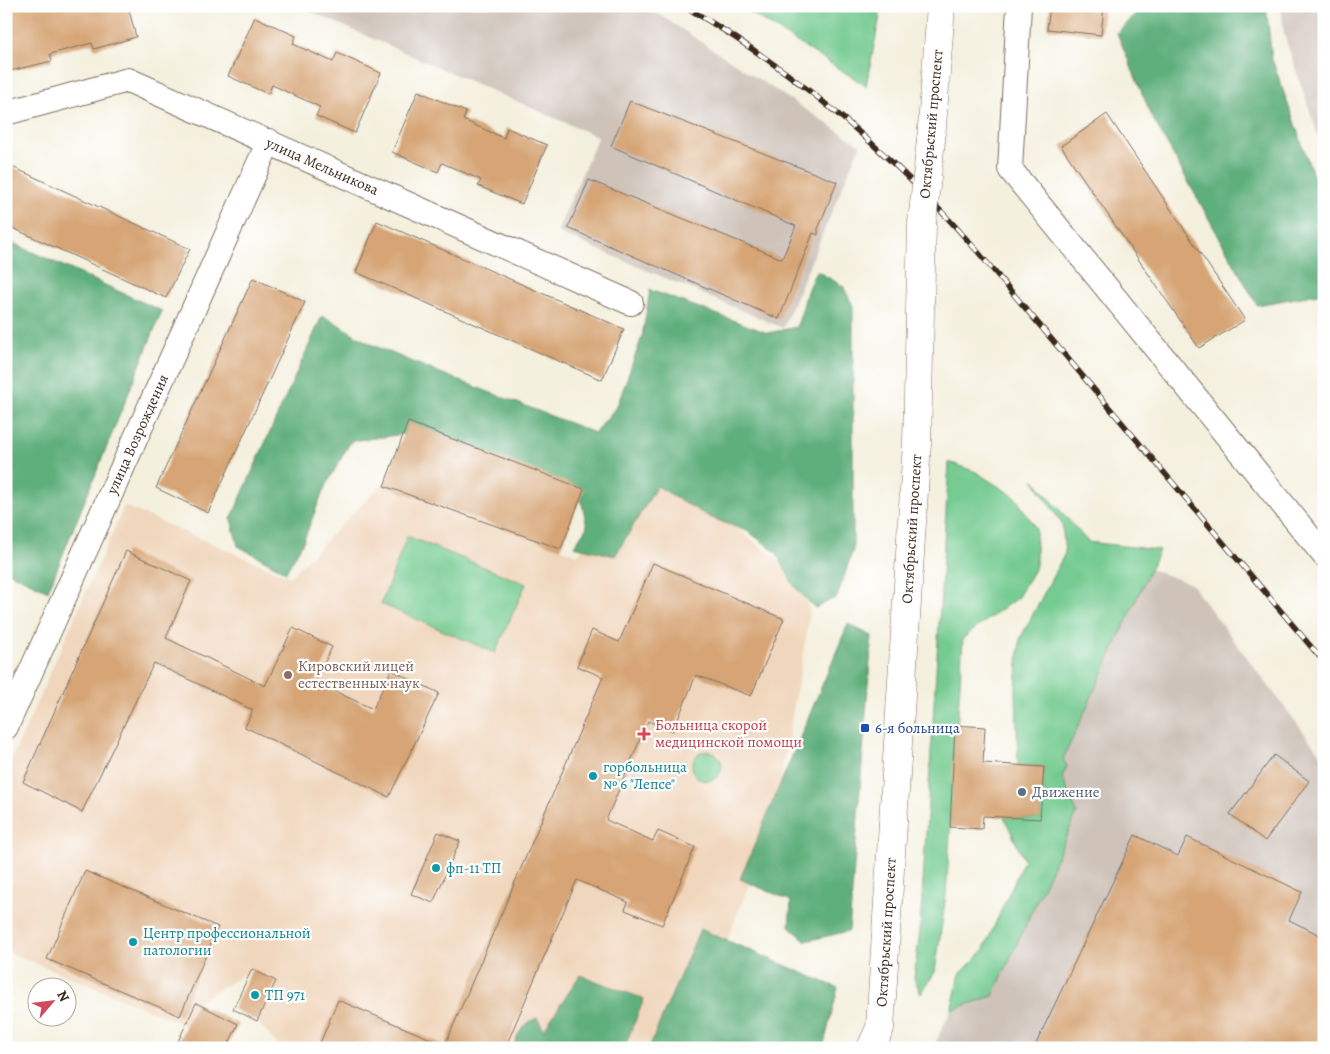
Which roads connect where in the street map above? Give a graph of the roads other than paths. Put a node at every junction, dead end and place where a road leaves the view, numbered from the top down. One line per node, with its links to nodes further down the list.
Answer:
1 (941, 6): 8 (main road, Октябрьский проспект, bridge)
2 (1019, 6): 6 (street)
3 (6, 113): 4 (street, улица Мельникова)
4 (269, 141): 5 (street, улица Мельникова); 7 (street, улица Возрождения)
5 (631, 302)
6 (1324, 555)
7 (6, 727)
8 (871, 1048)

